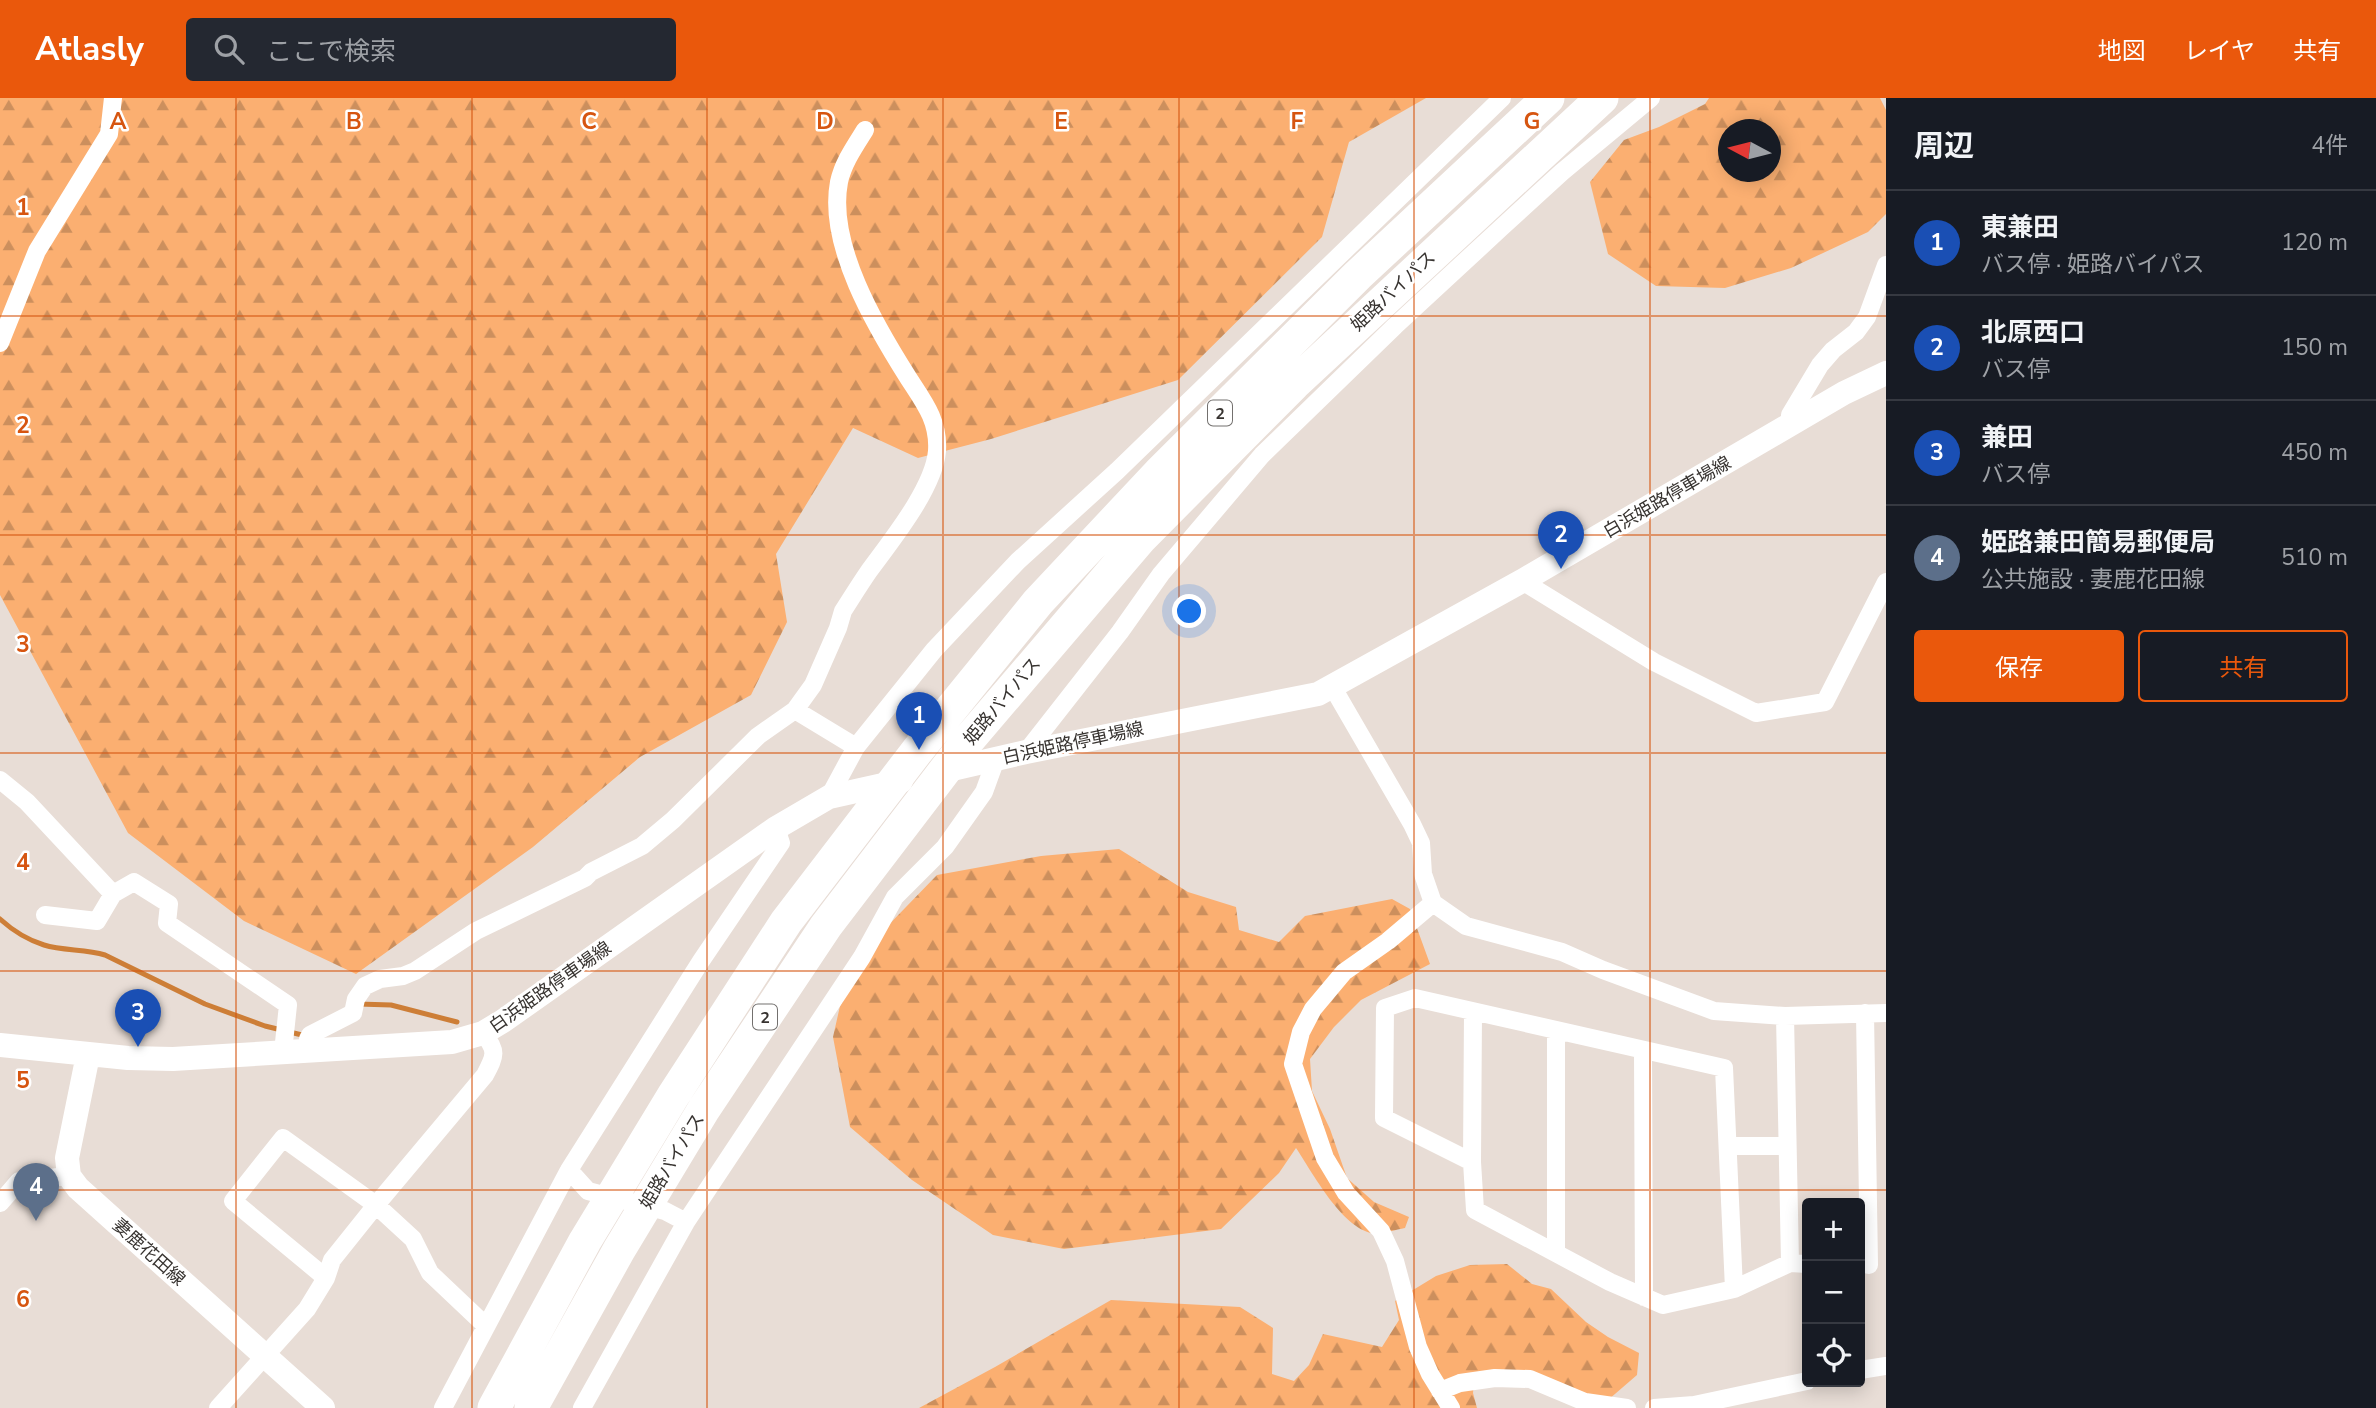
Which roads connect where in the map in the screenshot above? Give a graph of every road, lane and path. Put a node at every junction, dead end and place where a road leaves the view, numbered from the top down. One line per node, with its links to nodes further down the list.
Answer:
1 (113, 98): 8 (street)
2 (1502, 98): 15 (street)
3 (1548, 98): 57 (highway, 姫路バイパス / 2)
4 (1602, 98): 58 (highway, 姫路バイパス / 2)
5 (1651, 98): 16 (street)
6 (865, 130): 14 (street)
7 (1886, 265): 10 (street)
8 (0, 343)
9 (1886, 373): 10 (main road, 白浜姫路停車場線)
10 (1794, 423): 11 (main road, 白浜姫路停車場線)
11 (1522, 581): 12 (street); 13 (main road, 白浜姫路停車場線)
12 (1886, 582)
13 (1332, 686): 16 (main road, 白浜姫路停車場線); 22 (street)
14 (795, 709): 15 (street); 30 (street)
15 (856, 747): 19 (street)
16 (1026, 752): 17 (main road, 白浜姫路停車場線)
17 (996, 759): 19 (main road, 白浜姫路停車場線); 41 (street)
18 (0, 780): 21 (street)
19 (829, 797): 20 (main road, 白浜姫路停車場線)
20 (776, 828): 29 (main road, 白浜姫路停車場線); 37 (street)
21 (113, 894): 23 (street); 30 (street)
22 (1433, 903): 27 (street); 53 (street)
23 (45, 915)
24 (1473, 1012): 28 (street); 36 (street); 36 (street)
25 (1865, 1013): 26 (street); 27 (street); 44 (street)
26 (1886, 1013)
27 (1784, 1016): 35 (street)
28 (1556, 1030): 32 (street); 42 (street)
29 (483, 1033): 30 (main road, 白浜姫路停車場線); 40 (street)
30 (291, 1041): 33 (main road, 白浜姫路停車場線)
31 (0, 1045): 33 (main road, 白浜姫路停車場線)
32 (1643, 1050): 34 (street); 47 (street)
33 (88, 1055): 38 (main road)
34 (1728, 1146): 35 (street); 46 (street)
35 (1787, 1146): 43 (street)
36 (1472, 1163): 42 (street)
37 (569, 1170): 41 (street); 48 (street)
38 (69, 1176): 39 (street); 49 (main road, 妻鹿花田線)
39 (0, 1203)
40 (376, 1205): 45 (street); 45 (street); 48 (street)
41 (686, 1222): 59 (street)
42 (1556, 1253): 47 (street)
43 (1798, 1264): 46 (street)
44 (1872, 1265)
45 (326, 1278): 49 (street)
46 (1734, 1289): 47 (street)
47 (1644, 1297)
48 (486, 1326): 56 (street)
49 (264, 1356): 54 (street); 55 (main road, 妻鹿花田線)
50 (1886, 1366): 51 (street)
51 (1865, 1369)
52 (1802, 1382): 62 (street)
53 (1440, 1391): 60 (street); 61 (street)
54 (218, 1408)
55 (323, 1408)
56 (443, 1408)
57 (494, 1408)
58 (531, 1408)
59 (582, 1408)
60 (1451, 1408)
61 (1626, 1408)
62 (1654, 1408)

